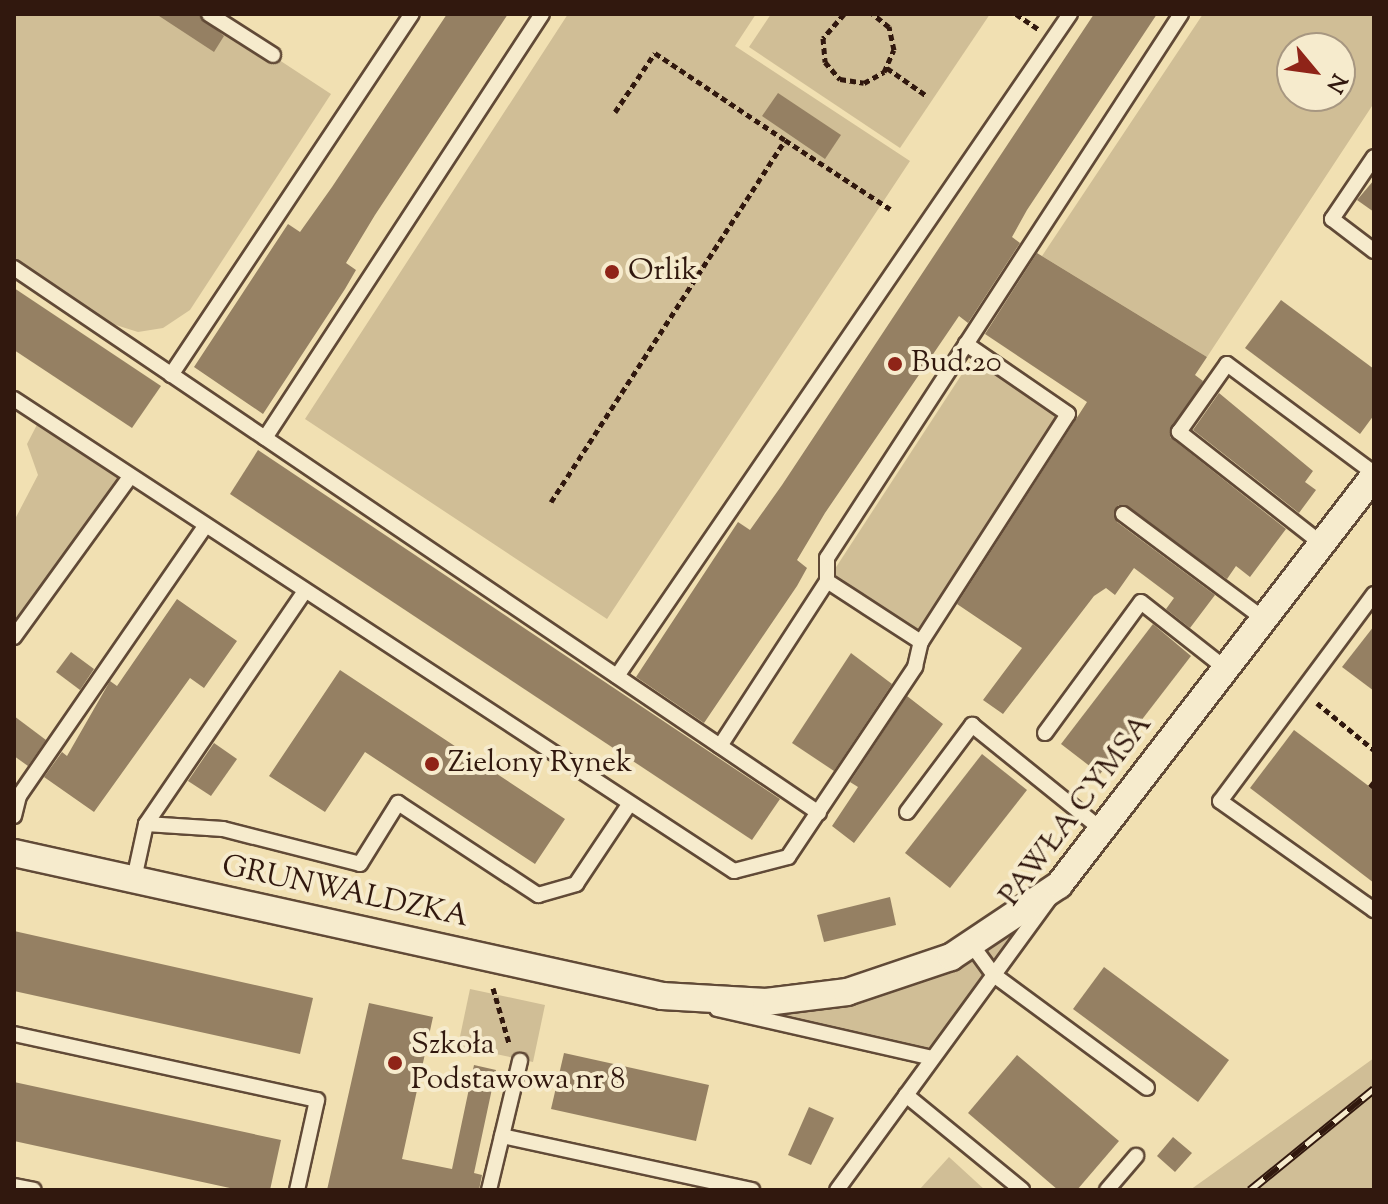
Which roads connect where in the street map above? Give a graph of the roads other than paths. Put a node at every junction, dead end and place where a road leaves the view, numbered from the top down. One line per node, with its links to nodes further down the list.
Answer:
1 (209, 14): 6 (lane)
2 (412, 14): 11 (lane)
3 (542, 14): 13 (lane)
4 (1070, 14): 26 (lane)
5 (1181, 14): 10 (lane)
6 (273, 55)
7 (1374, 157): 8 (lane)
8 (1374, 251)
9 (14, 268): 11 (lane)
10 (966, 344): 19 (lane); 24 (lane)
11 (171, 375): 13 (lane)
12 (14, 399): 15 (lane)
13 (265, 438): 26 (lane)
14 (1374, 475): 18 (street, PAWŁA CYMSA); 18 (lane)
15 (130, 477): 17 (lane); 23 (lane)
16 (1123, 514): 22 (lane)
17 (205, 526): 20 (lane); 32 (lane)
18 (1322, 544): 22 (street, PAWŁA CYMSA)
19 (827, 581): 24 (lane); 28 (lane)
20 (304, 592): 29 (lane); 33 (lane)
21 (1374, 594): 38 (lane)
22 (1264, 619): 25 (street, PAWŁA CYMSA)
23 (14, 637)
24 (921, 642): 31 (lane)
25 (1226, 669): 27 (lane); 34 (street, PAWŁA CYMSA)
26 (617, 676): 28 (lane)
27 (1045, 733)
28 (720, 746): 31 (lane)
29 (628, 806): 31 (lane); 33 (lane)
30 (907, 812): 34 (lane)
31 (819, 813)
32 (14, 816)
33 (146, 824): 36 (lane)
34 (1102, 830): 37 (street, PAWŁA CYMSA)
35 (14, 853): 36 (street, GRUNWALDZKA)
36 (134, 879): 41 (street, GRUNWALDZKA)
37 (1059, 885): 39 (street, GRUNWALDZKA); 40 (lane, PAWŁA CYMSA)
38 (1374, 910)
39 (972, 945): 40 (lane); 41 (street, GRUNWALDZKA)
40 (994, 975): 43 (lane, PAWŁA CYMSA); 45 (lane)
41 (662, 996): 43 (lane, GRUNWALDZKA)
42 (14, 1034): 51 (lane)
43 (933, 1058): 46 (lane, PAWŁA CYMSA)
44 (520, 1061): 47 (lane)
45 (1147, 1088)
46 (906, 1095): 54 (lane, PAWŁA CYMSA); 55 (lane)
47 (502, 1136): 52 (lane); 53 (lane)
48 (1136, 1156): 56 (lane)
49 (14, 1186): 50 (lane)
50 (34, 1190)
51 (297, 1190)
52 (489, 1190)
53 (752, 1190)
54 (837, 1190)
55 (1022, 1190)
56 (1107, 1190)

